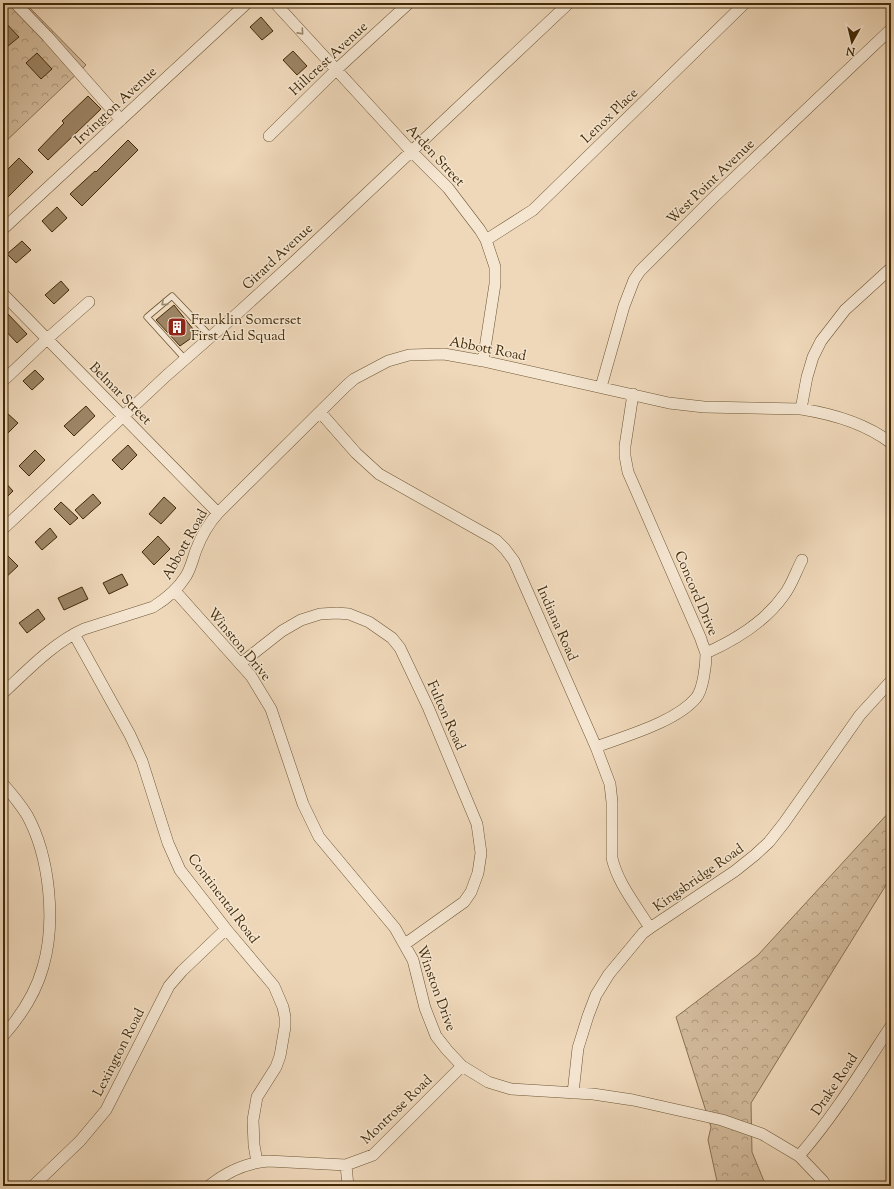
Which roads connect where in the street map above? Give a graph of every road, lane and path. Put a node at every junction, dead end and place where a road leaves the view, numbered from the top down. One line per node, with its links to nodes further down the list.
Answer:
1 (15, 3): 9 (street)
2 (247, 3): 9 (street, Irvington Avenue)
3 (275, 3): 8 (street, Arden Street, one-way to 8)
4 (409, 3): 8 (street, Hillcrest Avenue)
5 (569, 3): 11 (street, Girard Avenue)
6 (746, 3): 13 (street, Lenox Place)
7 (891, 29): 22 (street, West Point Avenue)
8 (336, 70): 10 (street, Hillcrest Avenue); 11 (street, Arden Street)
9 (121, 120): 12 (street, Irvington Avenue)
10 (268, 136)
11 (411, 151): 13 (street, Arden Street); 17 (street, Girard Avenue)
12 (3, 229)
13 (486, 240): 20 (street, Arden Street)
14 (891, 268): 24 (street)
15 (3, 294): 18 (street, Belmar Street)
16 (89, 302): 18 (street)
17 (211, 337): 19 (street, Girard Avenue); 19 (lane, one-way to 19)
18 (47, 339): 21 (street); 26 (street, Belmar Street)
19 (185, 360): 26 (street, Girard Avenue)
20 (483, 361): 22 (street, Abbott Road); 25 (street, Abbott Road)
21 (3, 381)
22 (601, 387): 23 (street, Abbott Road)
23 (633, 394): 24 (street, Abbott Road); 33 (street, Concord Drive)
24 (801, 409): 27 (street, Abbott Road)
25 (320, 412): 28 (street, Abbott Road); 37 (street, Indiana Road)
26 (123, 417): 28 (street, Belmar Street); 29 (street, Girard Avenue)
27 (891, 443)
28 (218, 513): 31 (street, Abbott Road)
29 (3, 529)
30 (802, 560): 33 (street)
31 (174, 591): 32 (street, Abbott Road); 34 (street, Winston Drive)
32 (74, 634): 36 (street, Abbott Road); 40 (street, Continental Road)
33 (706, 653): 37 (street, Concord Drive)
34 (240, 664): 41 (street, Winston Drive); 41 (street, Fulton Road)
35 (891, 681): 39 (street, Kingsbridge Road)
36 (3, 693)
37 (596, 747): 39 (street, Indiana Road)
38 (3, 784): 43 (street)
39 (650, 928): 45 (street, Kingsbridge Road)
40 (226, 929): 47 (street, Continental Road); 49 (street, Lexington Road)
41 (405, 944): 44 (street, Winston Drive)
42 (891, 1026): 46 (street, Drake Road)
43 (3, 1036)
44 (462, 1066): 45 (street, Winston Drive); 48 (street, Montrose Road)
45 (573, 1093): 46 (street, Winston Drive)
46 (799, 1156): 52 (street, Winston Drive)
47 (257, 1162): 48 (street, Montrose Road); 50 (street, Montrose Road)
48 (346, 1165): 51 (street)
49 (33, 1186)
50 (209, 1186)
51 (348, 1186)
52 (826, 1186)

